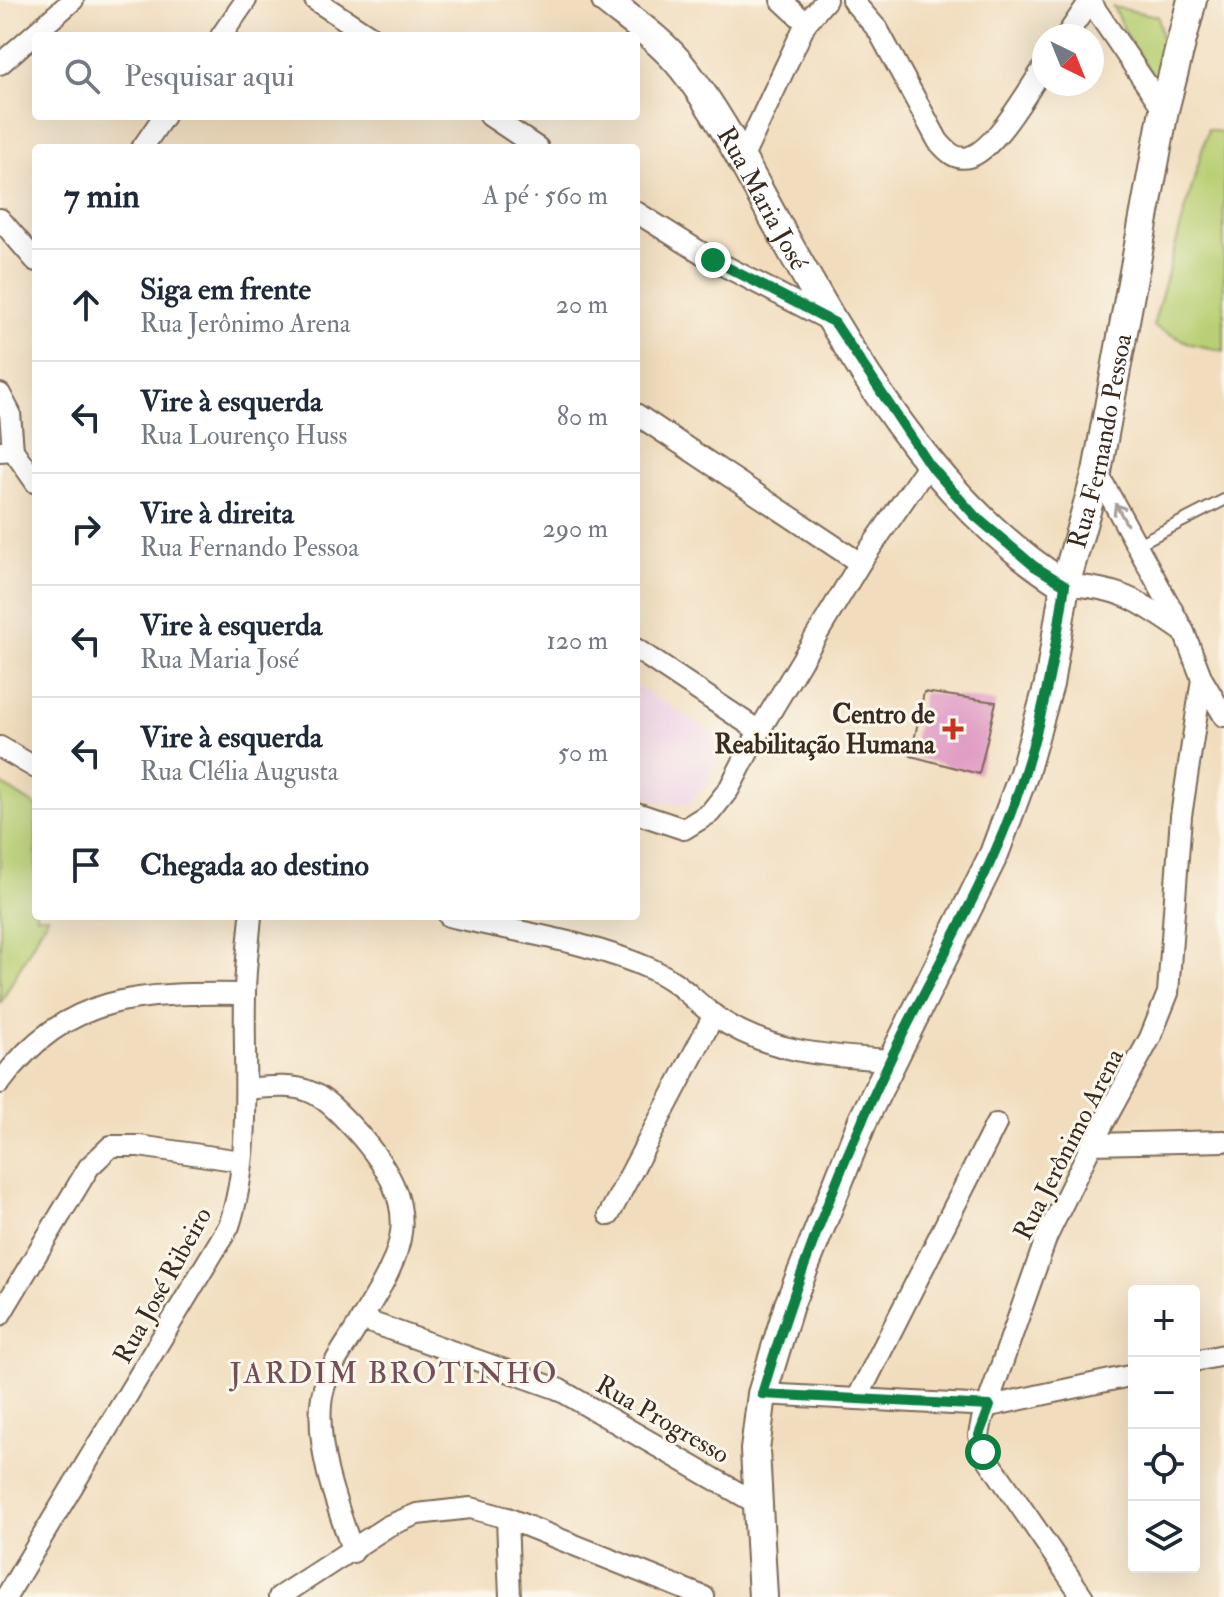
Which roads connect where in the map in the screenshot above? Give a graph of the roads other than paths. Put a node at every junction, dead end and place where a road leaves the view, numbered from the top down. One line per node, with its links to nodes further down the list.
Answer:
1 (73, 0): 12 (street)
2 (246, 0): 13 (street)
3 (315, 0): 14 (street)
4 (606, 0): 23 (main road, Rua Maria José)
5 (781, 0): 10 (street)
6 (826, 0): 10 (street)
7 (852, 0): 17 (street)
8 (1192, 0): 18 (main road, Rua Fernando Pessoa)
9 (1089, 1): 11 (street); 18 (street)
10 (806, 23): 23 (street)
11 (1074, 24)
12 (36, 32)
13 (224, 32)
14 (364, 32)
15 (32, 36): 16 (street)
16 (0, 64)
17 (1032, 83)
18 (1164, 110): 32 (main road, Rua Fernando Pessoa)
19 (161, 120): 21 (street)
20 (496, 120): 22 (street)
21 (145, 144)
22 (532, 144)
23 (743, 157): 27 (main road, Rua Maria José)
24 (640, 214): 27 (street)
25 (0, 219): 26 (street)
26 (32, 256)
27 (835, 323): 31 (main road, Rua Maria José)
28 (0, 394): 30 (street)
29 (640, 417): 36 (street)
30 (6, 450): 33 (street)
31 (929, 464): 36 (street); 37 (main road, Rua Maria José)
32 (1097, 472): 35 (street, one-way to 32); 37 (main road, Rua Fernando Pessoa)
33 (32, 479)
34 (1224, 500): 35 (lane)
35 (1138, 544): 38 (street)
36 (860, 563): 42 (street)
37 (1065, 585): 38 (street); 50 (main road, Rua Fernando Pessoa)
38 (1184, 632): 40 (street)
39 (640, 652): 42 (street)
40 (1202, 679): 41 (street); 55 (street, Rua Jerônimo Arena)
41 (1224, 716)
42 (759, 731): 45 (street)
43 (0, 747): 44 (street)
44 (32, 766)
45 (640, 814)
46 (251, 920): 48 (street, Rua José Ribeiro)
47 (467, 920): 49 (street)
48 (245, 994): 51 (street); 52 (street, Rua José Ribeiro)
49 (714, 1015): 50 (street); 57 (street)
50 (890, 1060): 63 (main road, Rua Fernando Pessoa)
51 (0, 1083)
52 (246, 1089): 56 (street, Rua José Ribeiro); 59 (street)
53 (996, 1124): 64 (street)
54 (1224, 1141): 55 (street)
55 (1092, 1144): 65 (street, Rua Jerônimo Arena)
56 (241, 1161): 58 (street); 69 (street, Rua José Ribeiro)
57 (609, 1215)
58 (0, 1315)
59 (361, 1319): 66 (street, Rua Progresso); 68 (street)
60 (1224, 1355): 61 (street)
61 (1200, 1360)
62 (1128, 1376): 65 (street)
63 (762, 1394): 64 (street); 66 (main road, Rua Fernando Pessoa)
64 (857, 1399): 65 (street)
65 (990, 1406): 74 (street, Rua Jerônimo Arena)
66 (756, 1503): 73 (main road, Rua Fernando Pessoa)
67 (507, 1518): 68 (street); 71 (street); 72 (street)
68 (353, 1552): 70 (street)
69 (6, 1597)
70 (279, 1597)
71 (510, 1597)
72 (704, 1597)
73 (763, 1597)
74 (1083, 1597)

